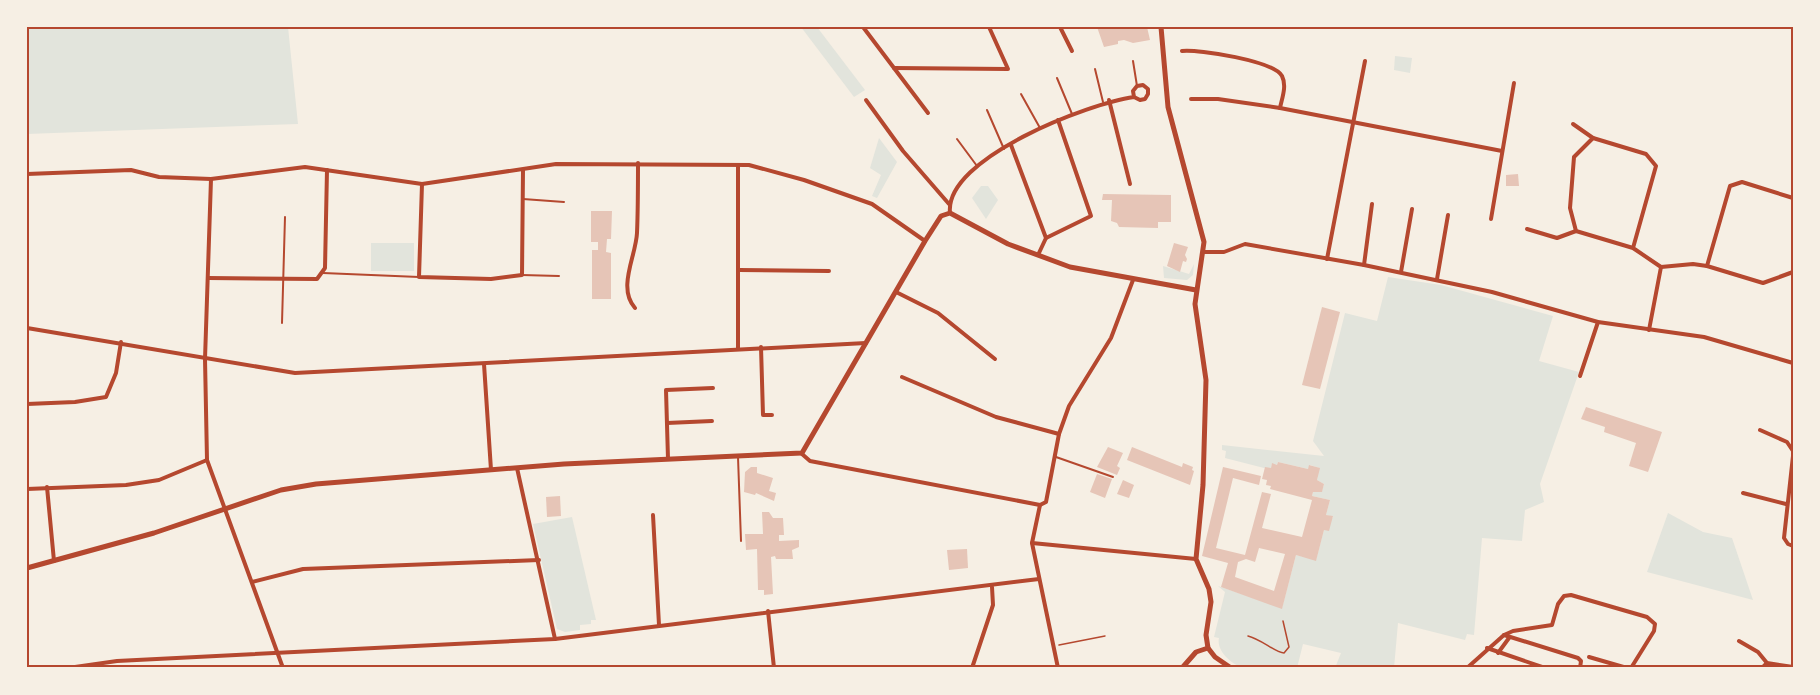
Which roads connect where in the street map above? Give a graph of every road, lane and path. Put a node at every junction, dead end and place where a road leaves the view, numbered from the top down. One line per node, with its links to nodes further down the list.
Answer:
1 (864, 27): 9 (street)
2 (989, 27): 9 (street)
3 (1060, 27): 5 (street)
4 (1162, 28): 57 (street)
5 (1072, 51)
6 (1182, 51): 20 (street)
7 (1133, 61): 13 (lane)
8 (1365, 61): 25 (street)
9 (894, 68): 22 (street)
10 (1095, 69): 19 (lane)
11 (1057, 78): 23 (lane)
12 (1514, 83): 32 (street)
13 (1137, 86): 15 (street); 15 (street)
14 (1021, 94): 27 (lane)
15 (1134, 97): 18 (street)
16 (1191, 99): 20 (street)
17 (866, 100): 45 (street)
18 (1109, 100): 19 (street); 41 (street)
19 (1103, 102): 23 (street)
20 (1280, 108): 25 (street)
21 (987, 110): 31 (lane)
22 (928, 113)
23 (1072, 115): 24 (street)
24 (1058, 120): 27 (street); 54 (street)
25 (1351, 122): 32 (street); 59 (street)
26 (1573, 124): 28 (street)
27 (1041, 129): 30 (street)
28 (1593, 138): 53 (street); 56 (street)
29 (957, 140): 35 (lane)
30 (1011, 145): 31 (street); 54 (street)
31 (1004, 149): 35 (street)
32 (1502, 151): 51 (street)
33 (639, 163): 34 (street); 37 (street); 77 (street)
34 (738, 165): 55 (street); 63 (street)
35 (978, 167): 45 (street)
36 (327, 170): 39 (street); 40 (street); 67 (street)
37 (523, 170): 40 (street); 43 (street)
38 (27, 174): 39 (street)
39 (211, 179): 71 (street)
40 (422, 184): 70 (street)
41 (1130, 184)
42 (1793, 198): 61 (street)
43 (523, 199): 44 (lane); 68 (street)
44 (564, 202)
45 (949, 204): 48 (street)
46 (1372, 204): 60 (street)
47 (1412, 208): 65 (street)
48 (950, 213): 55 (street); 58 (street)
49 (1448, 214): 72 (street)
50 (285, 217): 73 (lane)
51 (1491, 219)
52 (1527, 229): 53 (street)
53 (1576, 231): 56 (street)
54 (1046, 238): 58 (street)
55 (925, 241): 76 (street)
56 (1633, 248): 62 (street)
57 (1203, 252): 59 (street); 75 (street)
58 (1038, 256): 74 (street)
59 (1327, 259): 60 (street)
60 (1364, 265): 65 (street)
61 (1707, 266): 62 (street); 66 (street)
62 (1661, 267): 81 (street)
63 (740, 270): 64 (street); 85 (street)
64 (829, 271)
65 (1401, 272): 72 (street)
66 (1793, 272)
67 (323, 273): 70 (lane); 73 (street)
68 (522, 275): 69 (lane); 70 (street)
69 (559, 276)
70 (419, 277)
71 (208, 278): 73 (street); 86 (street)
72 (1437, 279): 78 (street)
73 (284, 280): 79 (lane)
74 (1133, 280): 75 (street); 98 (street)
75 (1196, 290): 120 (street)
76 (897, 291): 83 (street); 87 (street)
77 (635, 309)
78 (1598, 322): 81 (street); 90 (street)
79 (282, 323)
80 (27, 328): 82 (street)
81 (1648, 330): 88 (street)
82 (121, 342): 86 (street); 93 (street)
83 (867, 343): 84 (street); 100 (street)
84 (761, 347): 85 (street); 94 (street)
85 (738, 348): 89 (street)
86 (205, 359): 89 (street); 104 (street)
87 (995, 359)
88 (1793, 363)
89 (484, 364): 107 (street)
90 (1580, 376)
91 (902, 377): 98 (street)
92 (713, 388): 96 (street)
93 (27, 404)
94 (772, 415)
95 (712, 421): 96 (street)
96 (667, 423): 105 (street)
97 (1760, 430): 99 (street)
98 (1059, 434): 101 (street)
99 (1793, 450)
100 (802, 453): 103 (street); 113 (street)
101 (1054, 456): 108 (lane); 113 (street)
102 (1793, 456): 112 (street)
103 (738, 457): 105 (street); 116 (lane)
104 (207, 460): 109 (street); 114 (street)
105 (668, 460): 106 (street)
106 (517, 468): 107 (street); 119 (street)
107 (491, 470): 114 (street)
108 (1113, 477)
109 (47, 487): 110 (street); 121 (street)
110 (27, 489)
111 (1743, 493): 112 (street)
112 (1786, 504): 118 (street)
113 (1040, 505): 117 (street)
114 (224, 509): 121 (street); 124 (street)
115 (653, 515): 128 (street)
116 (741, 541)
117 (1032, 543): 120 (street); 123 (street)
118 (1793, 546)
119 (539, 560): 124 (street); 132 (street)
120 (1196, 560): 135 (street)
121 (54, 561): 122 (street)
122 (27, 568)
123 (1039, 579): 125 (street); 134 (street)
124 (252, 582): 137 (street)
125 (992, 587): 126 (street); 145 (street)
126 (768, 611): 128 (street); 144 (street)
127 (1283, 621): 130 (path)
128 (659, 625): 132 (street)
129 (1105, 636): 134 (path)
130 (1248, 636)
131 (1507, 637): 136 (street); 138 (street); 151 (street); 152 (street)
132 (555, 639): 137 (street)
133 (1739, 641): 140 (street)
134 (1055, 646): 146 (street)
135 (1208, 648): 147 (street); 148 (street)
136 (1487, 648): 138 (street); 149 (street)
137 (278, 652): 142 (street); 143 (street)
138 (1498, 653): 150 (street)
139 (1589, 657): 152 (street)
140 (1767, 663): 141 (street); 153 (street)
141 (1793, 667)
142 (68, 668)
143 (283, 668)
144 (774, 668)
145 (972, 668)
146 (1058, 668)
147 (1182, 668)
148 (1231, 668)
149 (1467, 668)
150 (1545, 668)
151 (1580, 668)
152 (1629, 668)
153 (1762, 668)

